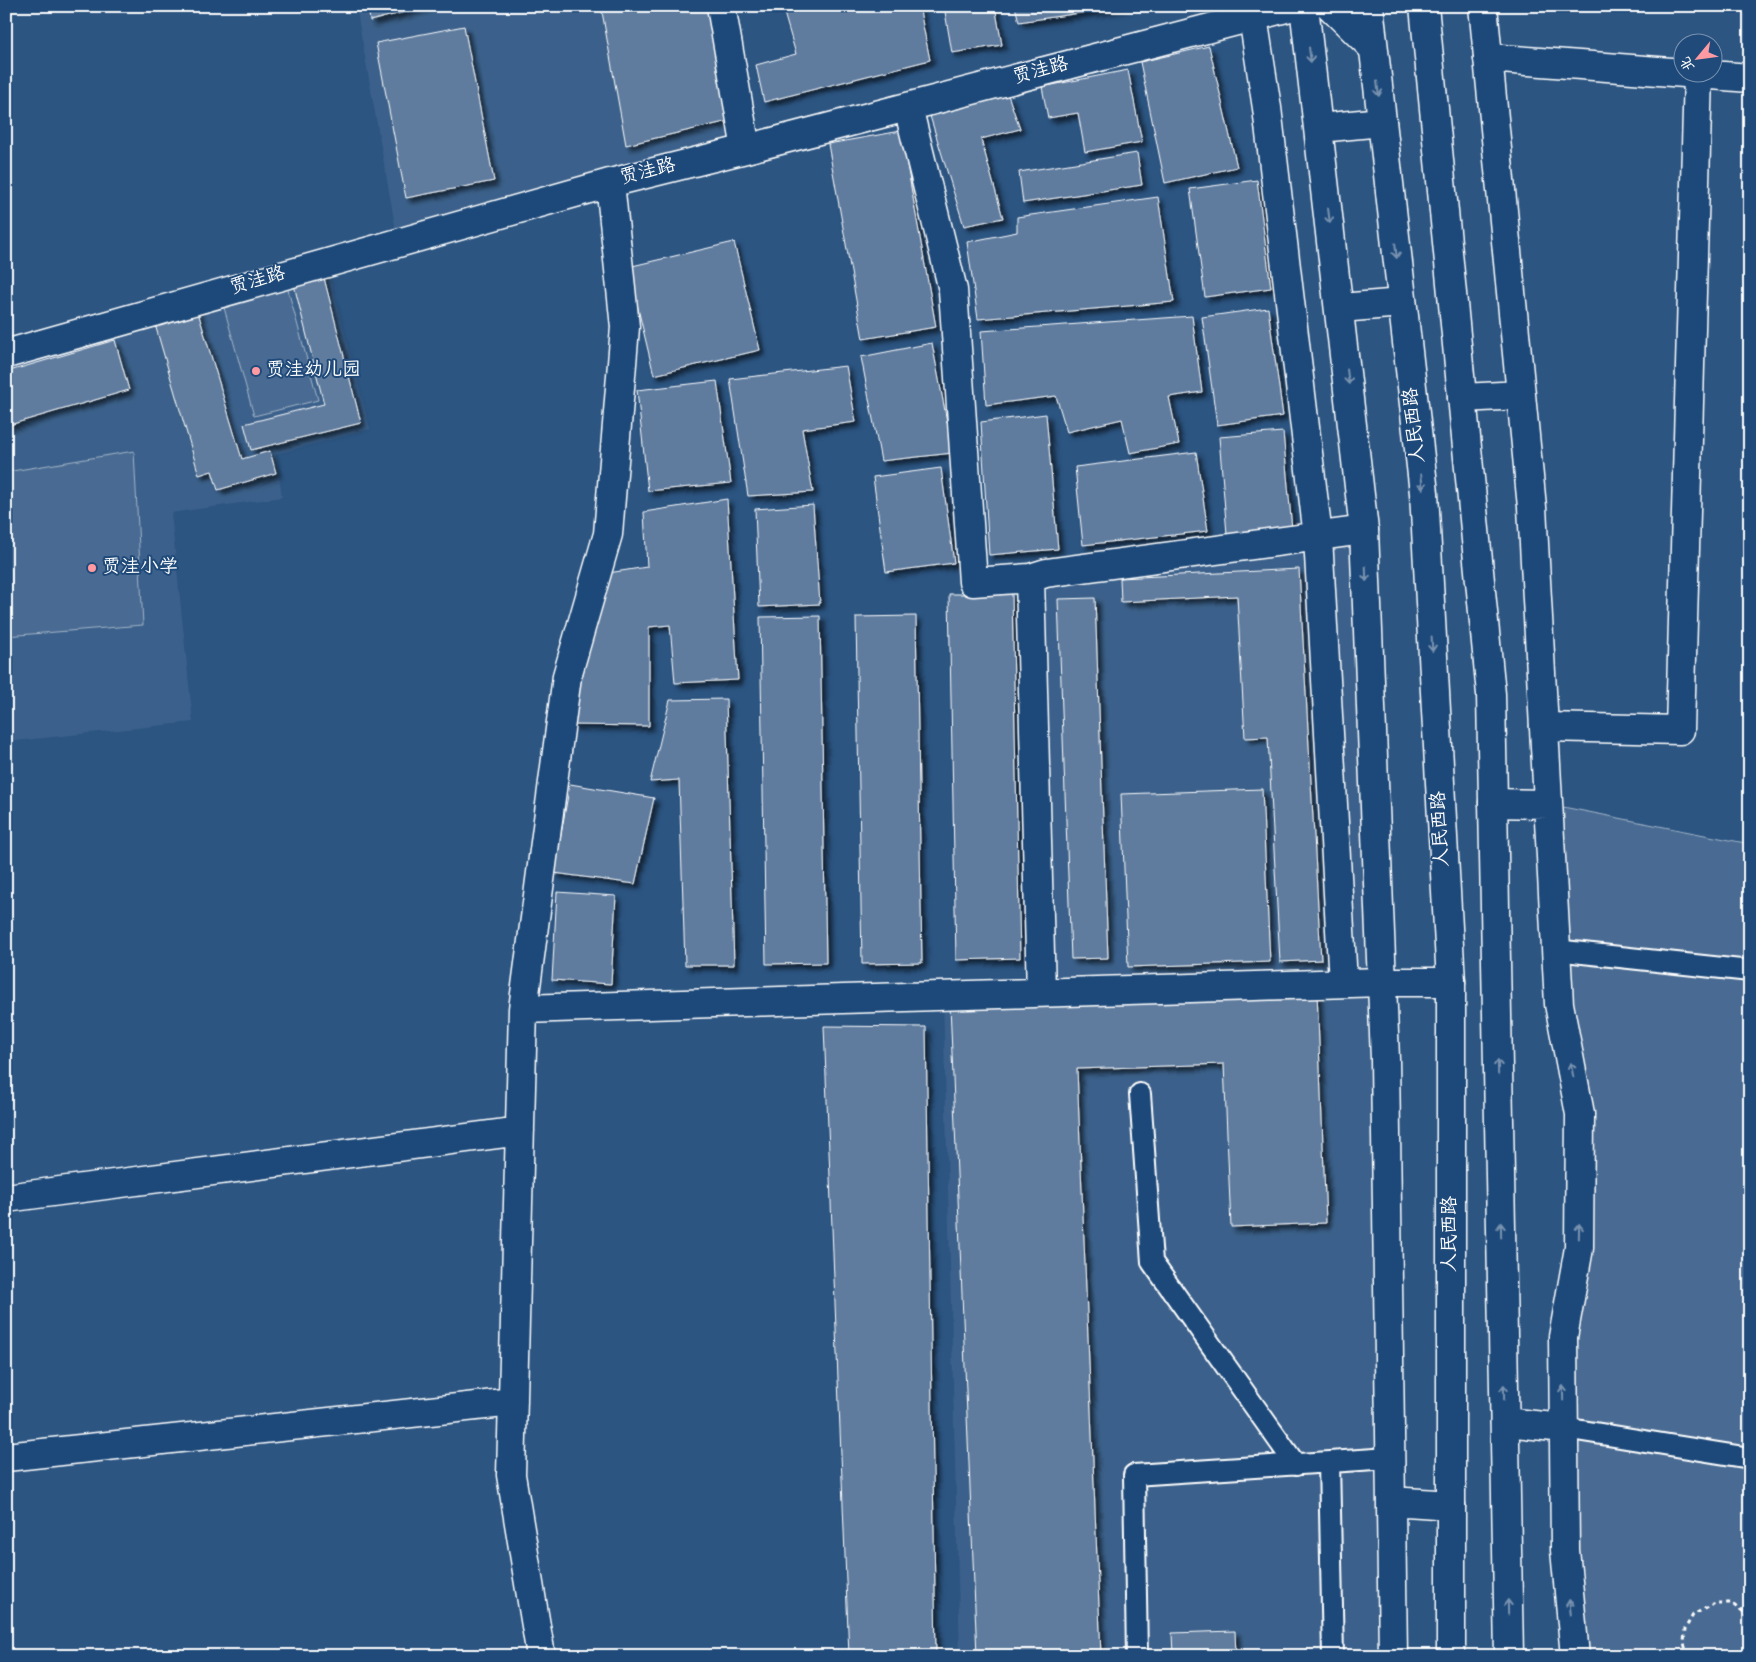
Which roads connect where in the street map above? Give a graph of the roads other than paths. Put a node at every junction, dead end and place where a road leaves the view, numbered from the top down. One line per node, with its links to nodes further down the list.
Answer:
1 (721, 6): 18 (street)
2 (1294, 6): 8 (street, 贾洼路)
3 (1304, 6): 17 (street, one-way to 17)
4 (1330, 6): 9 (street)
5 (1369, 6): 9 (street, 人民西路)
6 (1424, 6): 24 (street)
7 (1482, 6): 10 (street)
8 (1253, 17): 15 (street, 贾洼路); 26 (street)
9 (1373, 48): 16 (street, 人民西路, one-way to 16)
10 (1488, 58): 11 (street); 23 (street)
11 (1674, 72)
12 (1724, 76): 13 (street)
13 (1750, 78)
14 (1698, 82): 28 (street)
15 (908, 107): 18 (street, 贾洼路); 27 (street)
16 (1382, 122): 17 (street); 20 (street, 人民西路, one-way to 20)
17 (1319, 128): 21 (street, one-way to 21)
18 (746, 149): 19 (street, 贾洼路)
19 (610, 183): 22 (street, 贾洼路); 37 (street)
20 (1402, 303): 21 (street); 35 (street, 人民西路, one-way to 35)
21 (1340, 308): 25 (street, one-way to 25)
22 (6, 354)
23 (1521, 395): 24 (street); 28 (street)
24 (1462, 398): 29 (street)
25 (1364, 530): 26 (street); 34 (street, one-way to 34)
26 (1318, 537): 27 (street); 33 (street)
27 (1030, 578): 36 (street)
28 (1544, 727): 30 (street)
29 (1493, 803): 30 (street); 42 (street, one-way to 29)
30 (1548, 804): 31 (street)
31 (1556, 950): 32 (lane); 43 (street, one-way to 31)
32 (1750, 971)
33 (1343, 982): 34 (street); 36 (street)
34 (1382, 982): 35 (street); 45 (street)
35 (1451, 982): 50 (street, 人民西路)
36 (1041, 992): 37 (street)
37 (523, 1009): 39 (street)
38 (1140, 1094): 48 (lane)
39 (520, 1131): 40 (street); 41 (street)
40 (6, 1198)
41 (513, 1402): 44 (street); 51 (street)
42 (1505, 1422): 43 (street); 56 (street, one-way to 42)
43 (1564, 1428): 46 (lane); 57 (street, one-way to 43)
44 (6, 1457)
45 (1390, 1458): 47 (lane); 49 (street)
46 (1750, 1458)
47 (1329, 1462): 48 (lane); 53 (lane)
48 (1296, 1465): 52 (lane)
49 (1391, 1501): 50 (street); 54 (street)
50 (1451, 1504): 55 (street, 人民西路)
51 (541, 1656)
52 (1137, 1656)
53 (1333, 1656)
54 (1393, 1656)
55 (1452, 1656)
56 (1509, 1656)
57 (1575, 1656)

